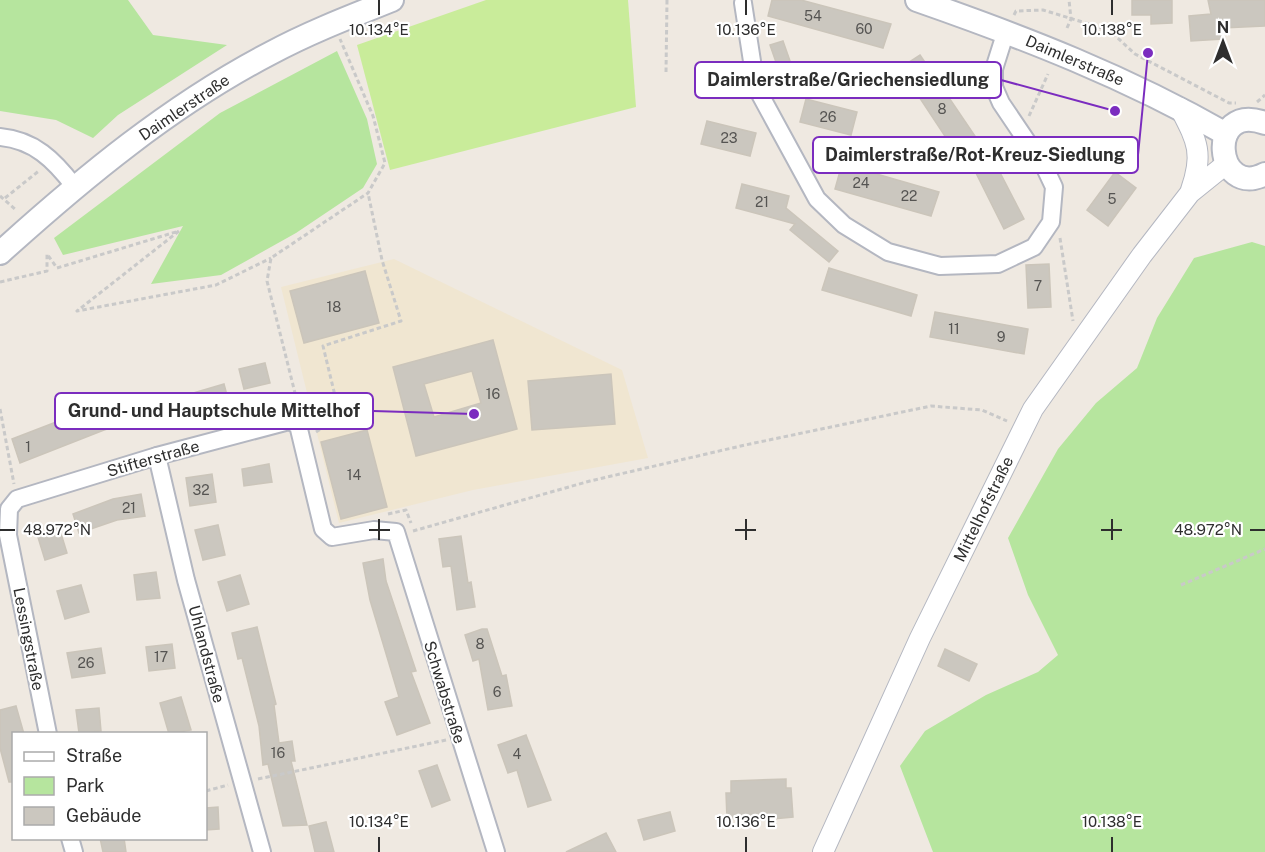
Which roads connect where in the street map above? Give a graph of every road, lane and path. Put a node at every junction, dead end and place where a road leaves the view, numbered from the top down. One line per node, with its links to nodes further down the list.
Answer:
1 (667, 0): 10 (path)
2 (917, 0): 9 (main road, Daimlerstraße)
3 (1069, 0): 6 (path)
4 (379, 2): 7 (main road, Daimlerstraße)
5 (743, 3): 28 (street)
6 (1071, 19): 8 (path); 9 (path); 13 (path)
7 (334, 24): 22 (main road, Daimlerstraße); 23 (path)
8 (1067, 28)
9 (1006, 31): 14 (main road, Daimlerstraße); 16 (street)
10 (666, 72)
11 (1048, 74): 16 (path)
12 (1265, 95): 15 (path)
13 (1238, 103)
14 (1180, 108): 17 (main road, Daimlerstraße); 24 (street, Mittelhofstraße)
15 (1260, 113): 17 (main road)
16 (1016, 127): 28 (street)
17 (1226, 134): 19 (main road)
18 (0, 137): 22 (street)
19 (1226, 164): 20 (main road); 24 (street, Mittelhofstraße)
20 (1265, 174)
21 (28, 178): 26 (path)
22 (74, 186): 29 (main road, Daimlerstraße)
23 (368, 193): 30 (path); 34 (path)
24 (1190, 193): 32 (street, Mittelhofstraße)
25 (0, 196): 26 (path)
26 (5, 198): 27 (path)
27 (15, 209)
28 (1051, 222): 32 (path)
29 (0, 253)
30 (271, 258): 31 (path); 33 (path)
31 (0, 282)
32 (1086, 334): 36 (street, Mittelhofstraße)
33 (300, 408): 34 (path); 37 (path)
34 (338, 408): 37 (path)
35 (0, 409): 39 (path)
36 (1023, 429): 41 (path); 51 (street, Mittelhofstraße)
37 (303, 431): 38 (street, Stifterstraße); 42 (street)
38 (157, 456): 39 (street, Stifterstraße); 47 (street, Uhlandstraße)
39 (13, 504): 45 (street, Lessingstraße)
40 (386, 515): 41 (path)
41 (414, 531): 42 (path)
42 (396, 532): 46 (street, Schwabstraße)
43 (1265, 549): 44 (path)
44 (1180, 585)
45 (48, 732)
46 (459, 737): 47 (path); 50 (street, Schwabstraße)
47 (242, 782): 48 (path); 49 (street, Uhlandstraße)
48 (207, 791)
49 (262, 852)
50 (496, 852)
51 (823, 852)

